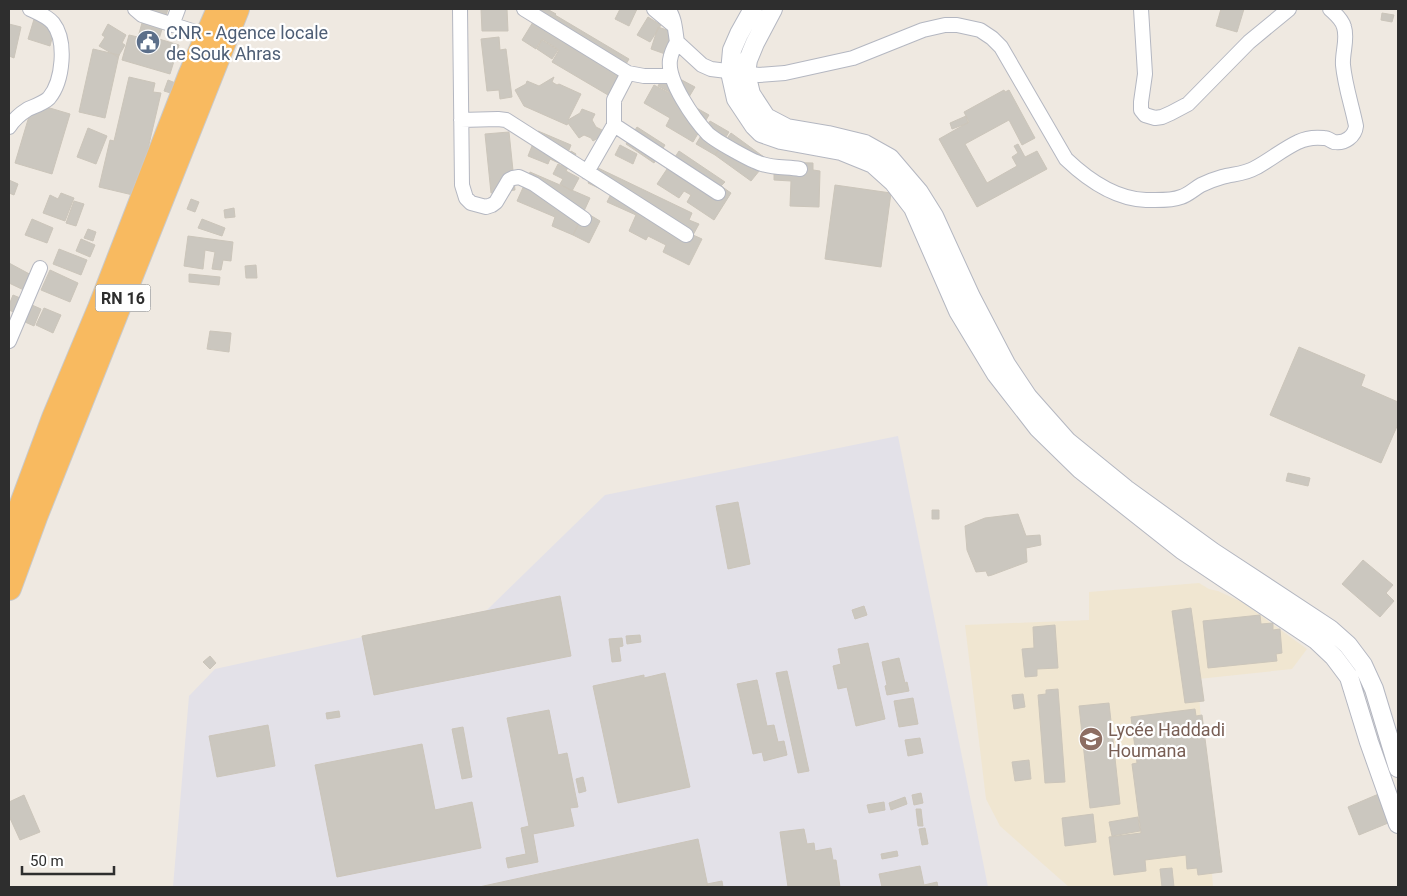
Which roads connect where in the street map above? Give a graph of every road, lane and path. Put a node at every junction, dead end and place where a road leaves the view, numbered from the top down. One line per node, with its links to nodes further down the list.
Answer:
1 (30, 9): 23 (street)
2 (135, 9): 15 (street)
3 (178, 9): 15 (street)
4 (219, 9): 16 (highway, RN 16)
5 (237, 9): 32 (highway, RN 16)
6 (460, 9): 21 (street)
7 (524, 9): 19 (street)
8 (654, 9): 14 (street)
9 (753, 9): 18 (street)
10 (773, 9): 18 (street)
11 (1141, 9): 12 (street)
12 (1288, 9)
13 (1330, 9): 18 (street)
14 (673, 14): 17 (street)
15 (172, 25): 16 (street)
16 (208, 36): 31 (highway, RN 16)
17 (677, 42): 18 (street); 20 (street)
18 (738, 72): 33 (street); 34 (street)
19 (628, 73): 20 (street); 22 (street)
20 (672, 76): 24 (street)
21 (461, 120): 25 (street); 27 (street)
22 (614, 125): 25 (street); 26 (street)
23 (9, 128)
24 (800, 169)
25 (588, 172): 28 (street)
26 (718, 193)
27 (584, 219)
28 (686, 235)
29 (40, 268): 30 (street)
30 (9, 341)
31 (9, 539)
32 (9, 588)
33 (1394, 741): 34 (street); 35 (street)
34 (1369, 742): 36 (street)
35 (1398, 768)
36 (1398, 824)

